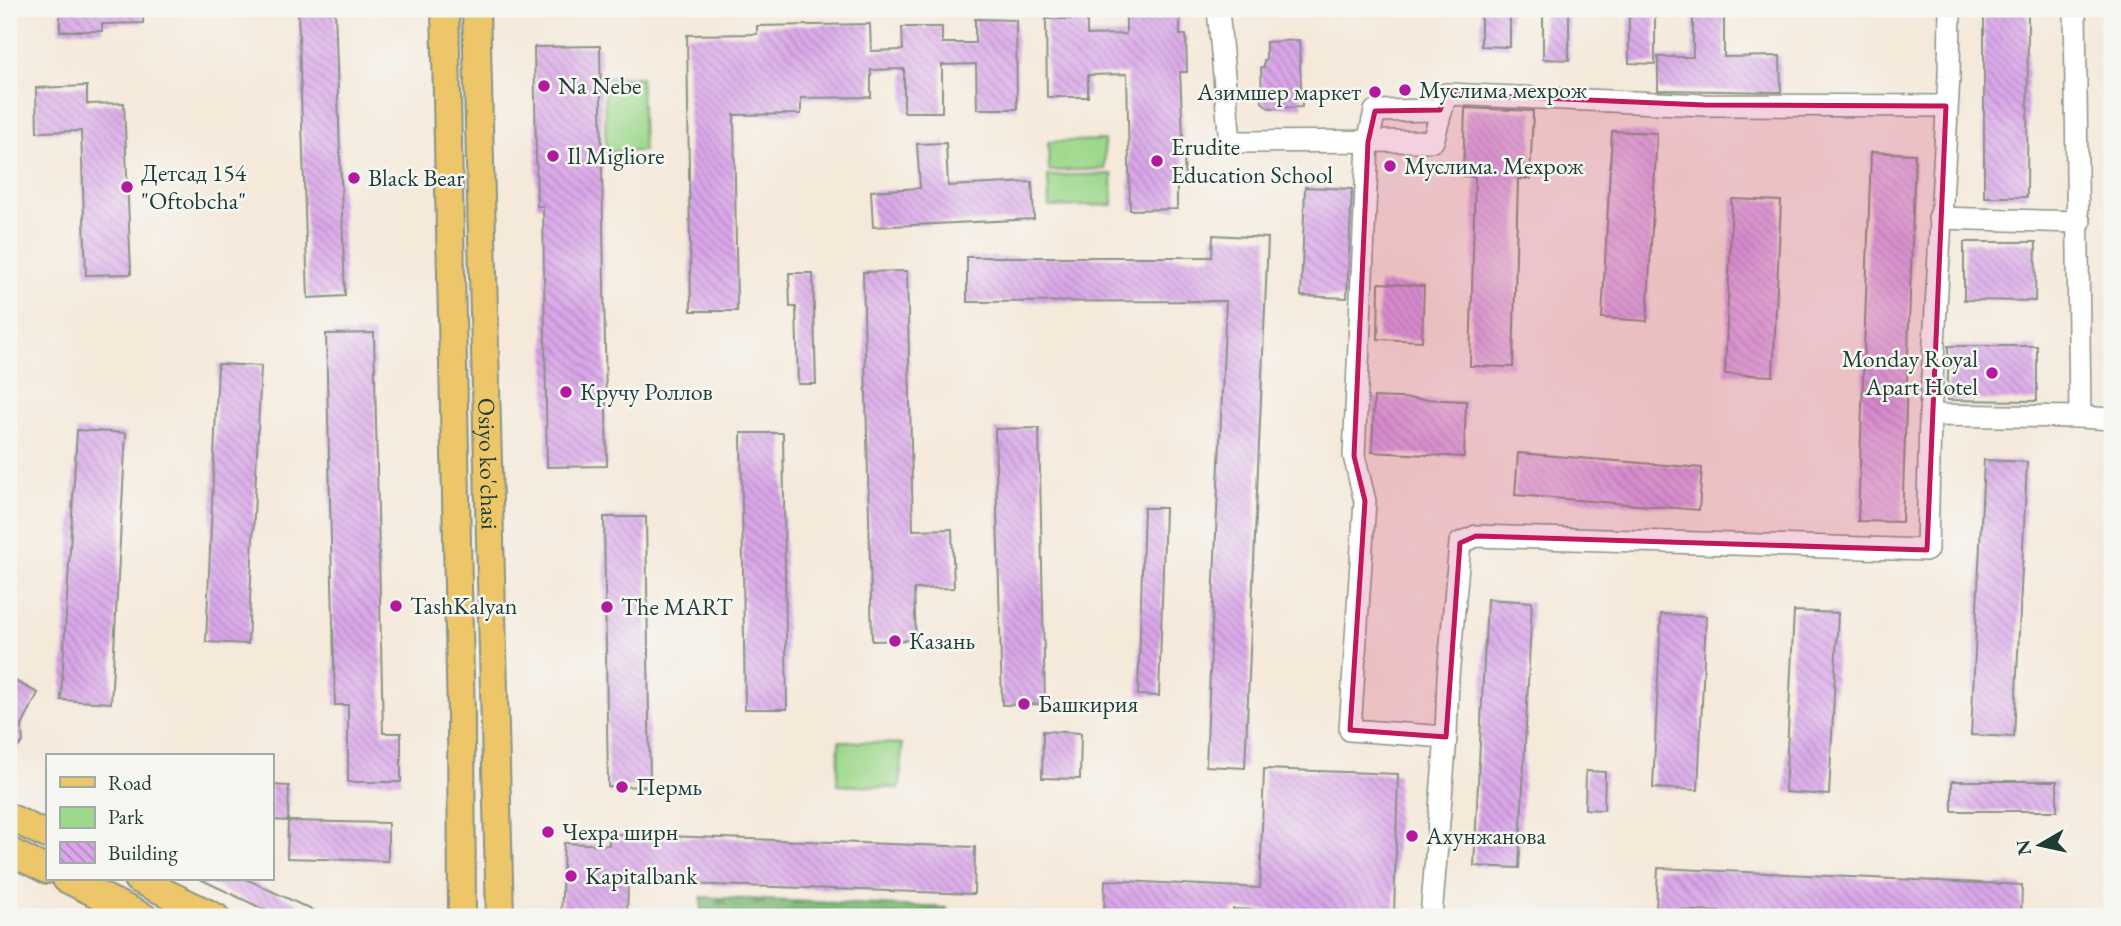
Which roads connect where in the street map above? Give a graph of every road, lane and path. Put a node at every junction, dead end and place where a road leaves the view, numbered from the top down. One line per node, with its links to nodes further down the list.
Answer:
1 (445, 9): 23 (main road, Osiyo ko'chasi)
2 (476, 9): 24 (main road, Osiyo ko'chasi)
3 (1218, 9): 8 (street)
4 (1950, 9): 6 (street)
5 (2076, 9): 10 (street)
6 (1946, 106): 7 (street); 9 (street)
7 (1440, 110): 8 (street); 8 (street)
8 (1368, 142): 14 (street)
9 (1939, 218): 10 (street); 11 (street)
10 (2080, 222): 12 (street)
11 (1930, 415): 12 (street); 14 (street)
12 (2080, 417): 13 (street)
13 (2112, 419)
14 (1446, 737): 25 (street)
15 (9, 817): 16 (main road)
16 (46, 835)
17 (9, 851): 18 (main road)
18 (46, 870)
19 (68, 880): 21 (main road)
20 (139, 880): 22 (main road)
21 (145, 917)
22 (216, 917)
23 (462, 917)
24 (500, 917)
25 (1431, 917)

